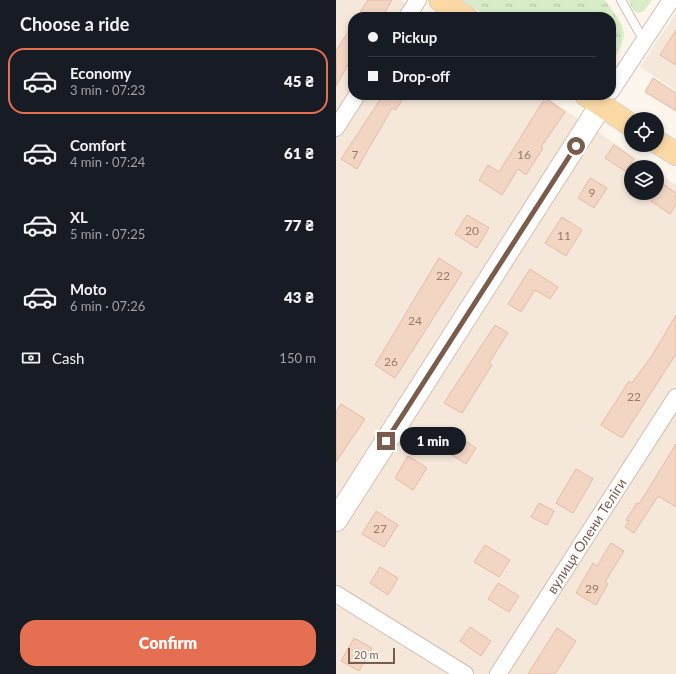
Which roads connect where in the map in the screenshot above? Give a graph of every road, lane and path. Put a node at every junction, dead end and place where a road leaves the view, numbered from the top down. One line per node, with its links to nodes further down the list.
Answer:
1 (418, 0): 5 (street)
2 (440, 0): 6 (main road)
3 (621, 0): 7 (lane)
4 (672, 3): 7 (street)
5 (410, 12)
6 (458, 12)
7 (644, 41): 8 (street)
8 (616, 78)
9 (354, 100): 13 (street)
10 (599, 100): 17 (street)
11 (606, 100): 12 (main road)
12 (624, 118)
13 (336, 128)
14 (664, 146): 15 (main road)
15 (676, 154)
16 (676, 398): 20 (street, вулиця Олени Теліги)
17 (336, 520)
18 (336, 594): 19 (street)
19 (465, 674)
20 (498, 674)

